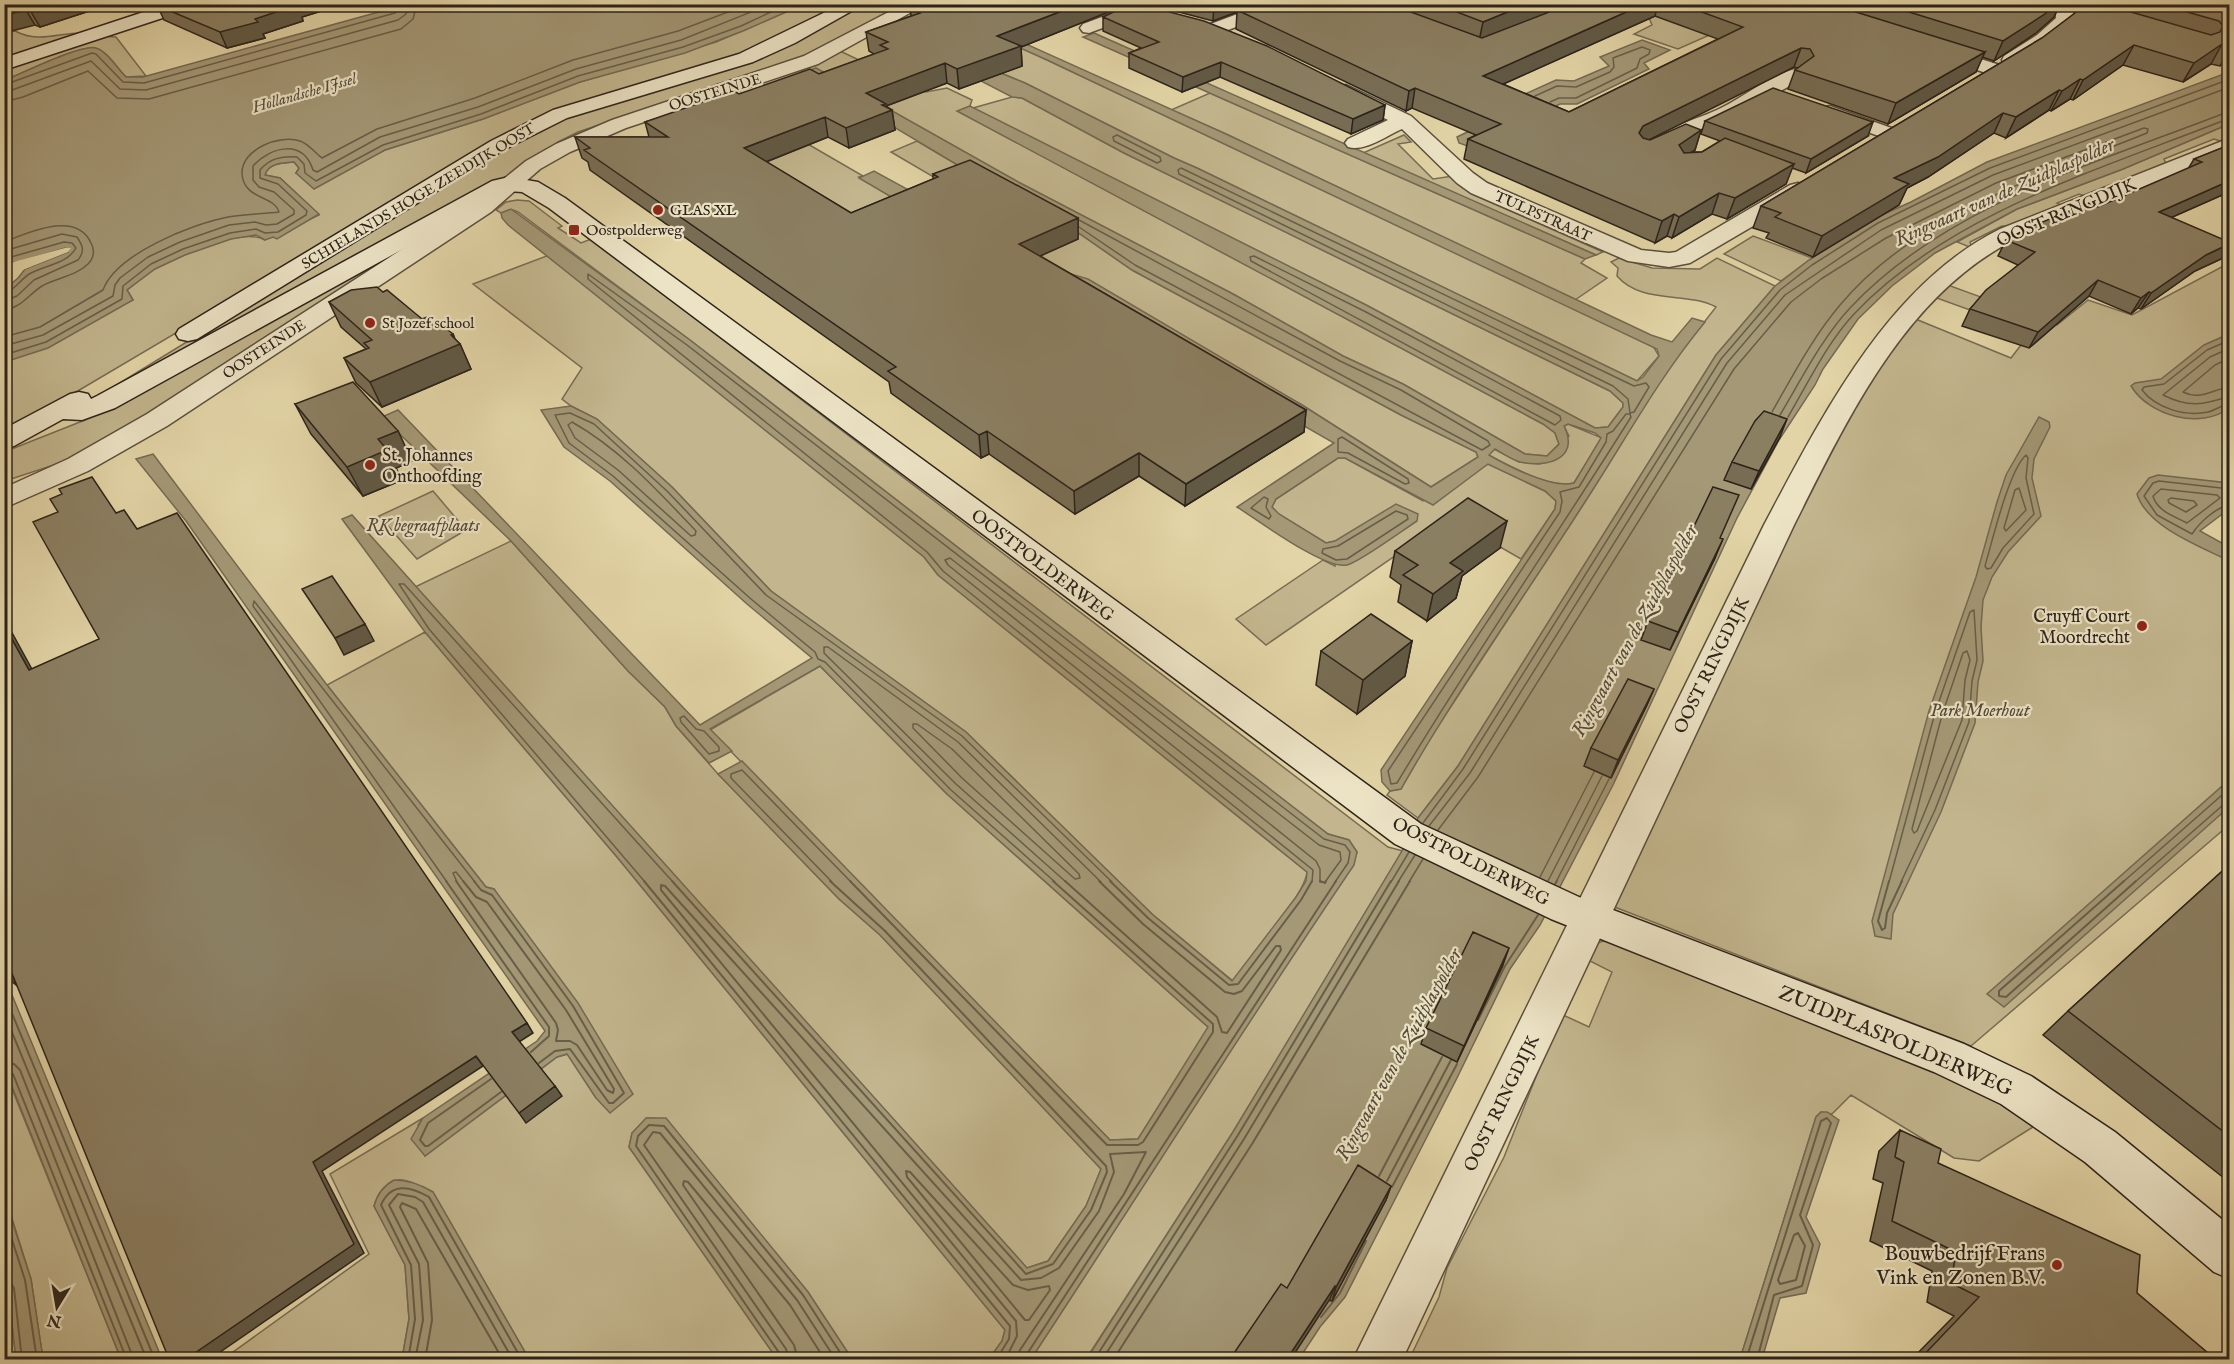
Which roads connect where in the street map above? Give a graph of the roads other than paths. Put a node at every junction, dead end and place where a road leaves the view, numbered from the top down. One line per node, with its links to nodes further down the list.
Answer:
1 (187, 4): 14 (street)
2 (856, 4): 33 (street, SCHIELANDS HOGE ZEEDIJK OOST)
3 (918, 4): 32 (street, OOSTEINDE)
4 (1281, 4): 11 (street)
5 (2063, 6): 7 (street); 15 (street)
6 (1128, 7): 8 (street); 10 (street)
7 (2084, 13)
8 (1156, 16)
9 (1191, 24): 11 (street)
10 (1089, 28)
11 (1214, 29): 12 (street)
12 (1244, 42)
13 (1922, 46): 15 (street)
14 (4, 64)
15 (1996, 70): 17 (street)
16 (1795, 75): 19 (street)
17 (1977, 81)
18 (1330, 83): 22 (street, TULPSTRAAT)
19 (1768, 91): 20 (street); 24 (street)
20 (1788, 97)
21 (1808, 104): 25 (street)
22 (1404, 120): 26 (street); 31 (street, TULPSTRAAT)
23 (1910, 122): 25 (street)
24 (1677, 134): 28 (street); 30 (street)
25 (1890, 134): 29 (street)
26 (1355, 143)
27 (2229, 144): 36 (street, OOST RINGDIJK)
28 (1706, 145)
29 (1870, 146)
30 (1645, 152)
31 (1788, 176)
32 (513, 182): 33 (street, OOSTEINDE); 35 (street, OOSTEINDE); 36 (street, OOSTPOLDERWEG)
33 (61, 411): 34 (street, SCHIELANDS HOGE ZEEDIJK OOST)
34 (4, 440)
35 (4, 499)
36 (1578, 913): 37 (street, ZUIDPLASPOLDERWEG); 38 (street, OOST RINGDIJK)
37 (2229, 1256)
38 (1377, 1359)

